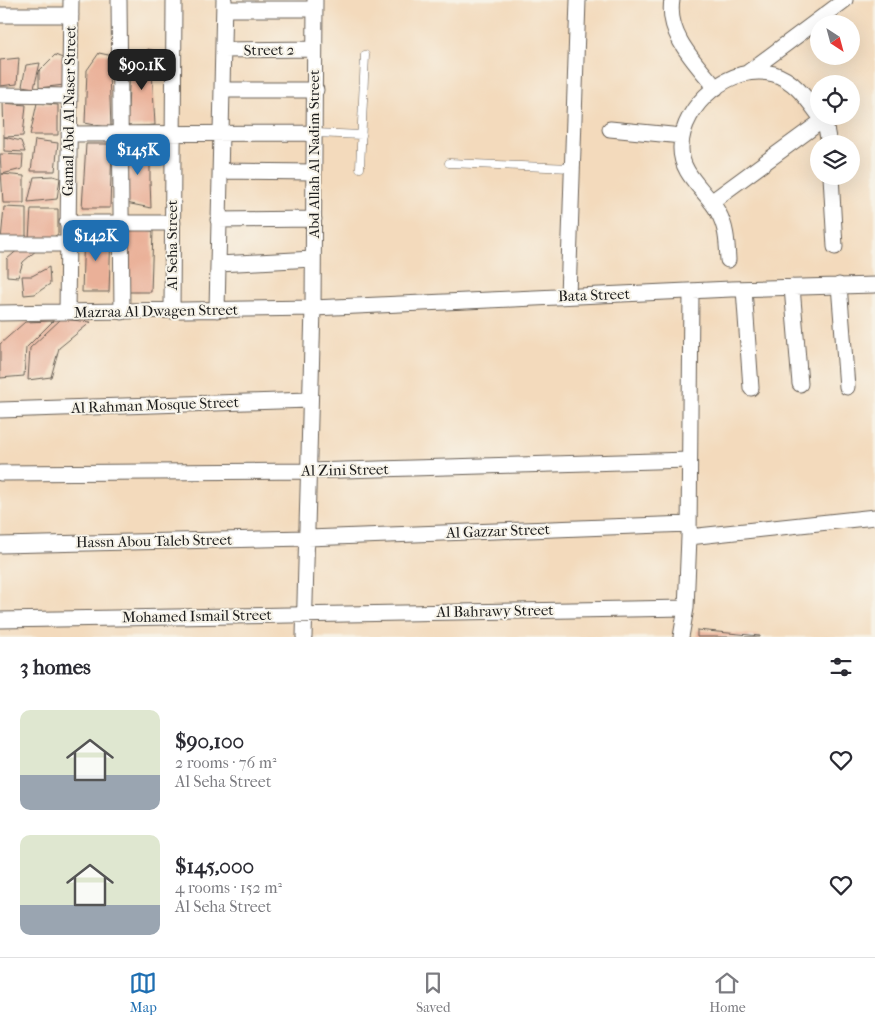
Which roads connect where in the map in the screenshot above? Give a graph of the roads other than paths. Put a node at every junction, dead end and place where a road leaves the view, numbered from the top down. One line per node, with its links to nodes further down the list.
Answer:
1 (119, 0): 25 (street)
2 (174, 0): 22 (street, Al Seha Street)
3 (578, 0): 31 (street)
4 (672, 0): 14 (street)
5 (845, 0): 13 (street)
6 (315, 4): 7 (street); 10 (street, Abd Allah Al Nadim Street)
7 (224, 5): 11 (street)
8 (71, 7): 9 (street); 18 (street, Gamal Abd Al Naser Street)
9 (0, 15)
10 (314, 49): 11 (street, Street 2); 16 (street, Abd Allah Al Nadim Street)
11 (223, 50): 15 (street)
12 (365, 55): 27 (lane)
13 (746, 73): 14 (street); 19 (street)
14 (716, 88): 28 (street)
15 (222, 90): 16 (street); 26 (street)
16 (316, 90): 23 (street, Abd Allah Al Nadim Street)
17 (0, 95): 18 (street)
18 (70, 96): 24 (street, Gamal Abd Al Naser Street)
19 (810, 104)
20 (810, 125): 35 (street)
21 (610, 129): 28 (street)
22 (173, 133): 25 (street); 26 (street); 40 (street, Al Seha Street)
23 (315, 133): 26 (street); 27 (lane); 33 (street, Abd Allah Al Nadim Street)
24 (69, 134): 25 (street); 38 (street, Gamal Abd Al Naser Street)
25 (120, 134): 39 (street)
26 (221, 134): 32 (street)
27 (362, 135): 30 (lane)
28 (682, 136): 35 (street)
29 (449, 163): 31 (lane)
30 (360, 168)
31 (572, 168): 52 (street)
32 (220, 171): 33 (street); 37 (street)
33 (314, 172): 36 (street, Abd Allah Al Nadim Street)
34 (832, 185): 43 (street)
35 (711, 202): 45 (street)
36 (314, 219): 37 (street); 44 (street, Abd Allah Al Nadim Street)
37 (218, 220): 46 (street)
38 (67, 223): 39 (street); 42 (street, Gamal Abd Al Naser Street)
39 (121, 223): 40 (street); 57 (street)
40 (173, 223): 55 (street, Al Seha Street)
41 (0, 244): 42 (street)
42 (67, 244): 56 (street, Gamal Abd Al Naser Street)
43 (835, 247)
44 (314, 259): 46 (street); 53 (street, Abd Allah Al Nadim Street)
45 (728, 260)
46 (218, 264): 54 (street)
47 (839, 285): 48 (street, Bata Street); 49 (street, Bata Street); 60 (street)
48 (875, 285)
49 (792, 286): 50 (street, Bata Street); 59 (street)
50 (744, 288): 51 (street, Bata Street); 61 (street)
51 (691, 291): 52 (street, Bata Street); 64 (street)
52 (568, 296): 53 (street, Bata Street)
53 (313, 308): 54 (street, Mazraa Al Dwagen Street); 62 (street, Abd Allah Al Nadim Street)
54 (217, 310): 55 (street, Mazraa Al Dwagen Street)
55 (172, 311): 57 (street, Mazraa Al Dwagen Street)
56 (67, 312): 57 (street, Mazraa Al Dwagen Street); 58 (street, Mazraa Al Dwagen Street)
57 (122, 312)
58 (0, 313)
59 (800, 384)
60 (847, 387)
61 (751, 388)
62 (310, 400): 63 (street, Al Rahman Mosque Street); 65 (street, Abd Allah Al Nadim Street)
63 (0, 410)
64 (690, 460): 65 (street, Al Zini Street); 68 (street)
65 (309, 471): 66 (street, Al Zini Street); 69 (street, Abd Allah Al Nadim Street)
66 (0, 473)
67 (875, 517): 68 (street, Al Gazzar Street)
68 (688, 531): 69 (street, Al Gazzar Street); 71 (street)
69 (308, 538): 70 (street, Hassn Abou Taleb Street); 72 (street, Abd Allah Al Nadim Street)
70 (0, 545)
71 (686, 608): 72 (street, Al Bahrawy Street); 75 (street)
72 (304, 614): 73 (street, Mohamed Ismail Street); 74 (street, Abd Allah Al Nadim Street)
73 (0, 620)
74 (304, 637)
75 (681, 637)

